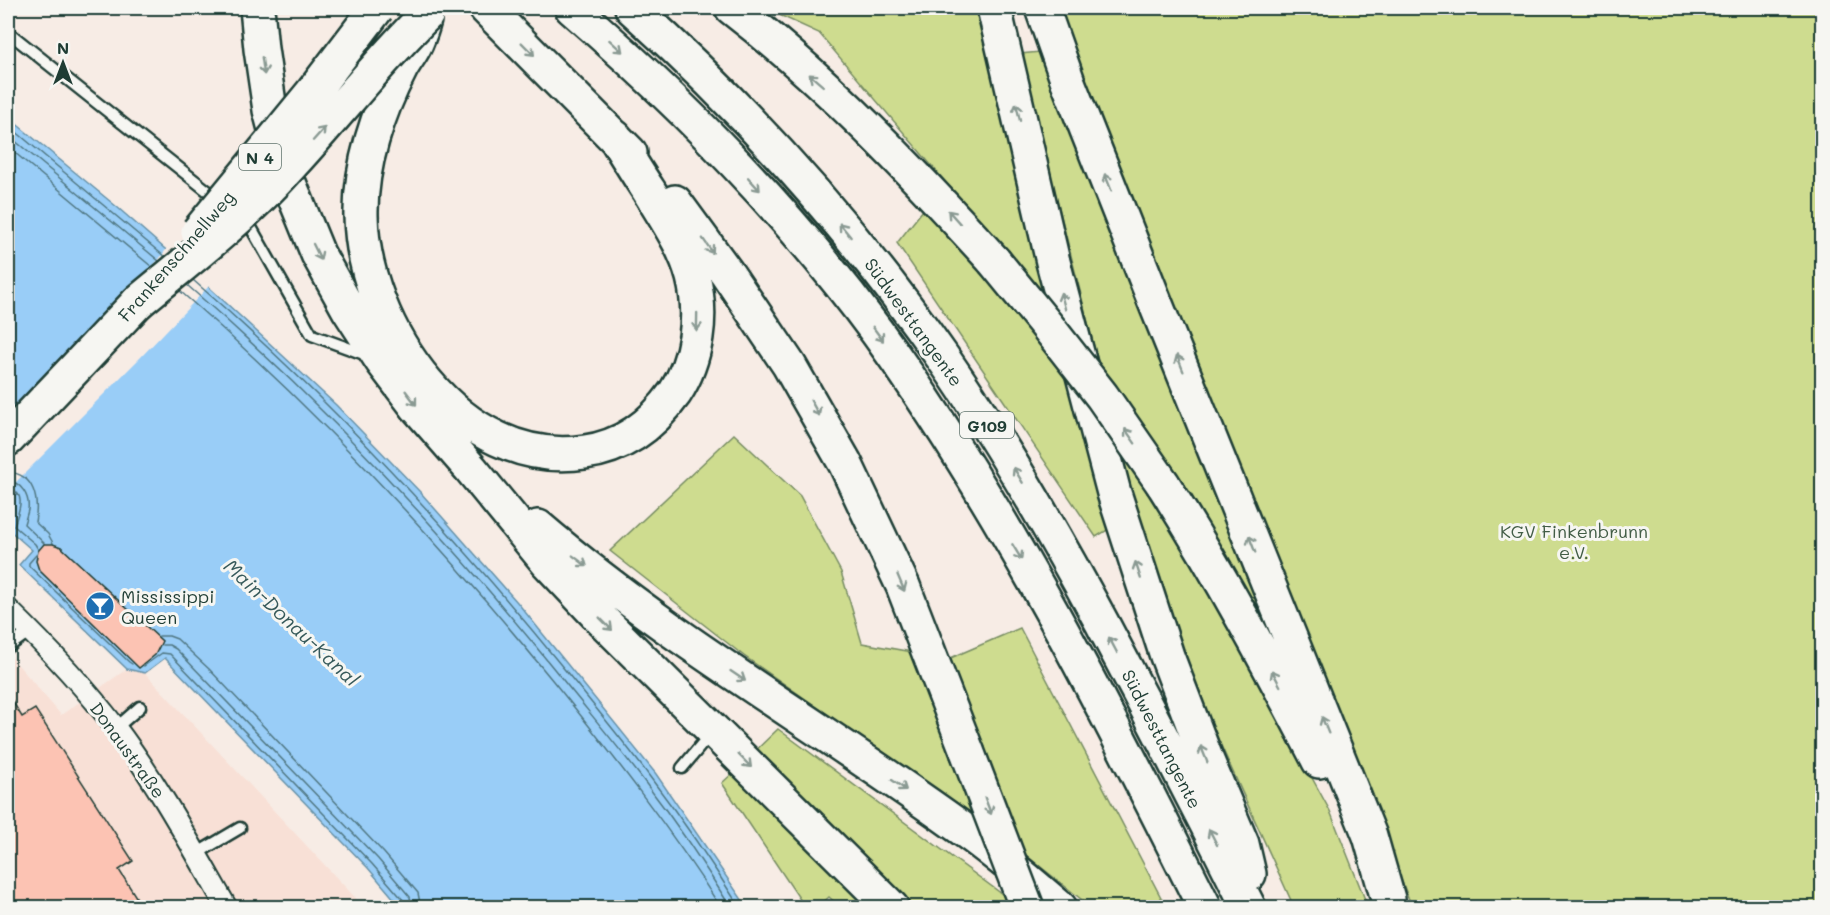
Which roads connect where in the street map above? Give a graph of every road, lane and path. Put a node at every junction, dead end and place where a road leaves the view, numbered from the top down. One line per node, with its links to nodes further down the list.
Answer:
1 (257, 8): 13 (highway, one-way to 13)
2 (377, 8): 12 (highway, Frankenschnellweg / N 4, bridge)
3 (486, 8): 11 (highway, one-way to 11)
4 (572, 8): 25 (highway, Südwesttangente / G109, one-way to 25)
5 (632, 8): 31 (highway, Südwesttangente / G109, one-way to 5)
6 (732, 8): 26 (highway, one-way to 6, bridge)
7 (994, 8): 32 (highway, one-way to 7)
8 (1042, 8): 26 (highway, one-way to 8)
9 (429, 11): 11 (highway, one-way to 9); 12 (highway, one-way to 9, bridge)
10 (8, 32): 13 (lane)
11 (615, 137): 29 (highway, one-way to 29, bridge)
12 (138, 302): 14 (highway, Frankenschnellweg / N 4)
13 (382, 361): 15 (highway, one-way to 15)
14 (8, 439)
15 (471, 469): 21 (highway, one-way to 21); 30 (highway, one-way to 30)
16 (8, 609): 17 (street, Donaustraße)
17 (30, 631): 18 (lane); 20 (street, Donaustraße)
18 (8, 647)
19 (140, 707): 20 (lane)
20 (116, 728): 24 (street, Donaustraße)
21 (714, 730): 22 (lane); 28 (highway, one-way to 28)
22 (682, 768)
23 (240, 828): 24 (lane)
24 (196, 854): 27 (street, Donaustraße)
25 (1197, 893)
26 (1390, 903)
27 (228, 908)
28 (892, 908)
29 (1027, 908)
30 (1060, 908)
31 (1249, 908)
32 (1257, 908)

